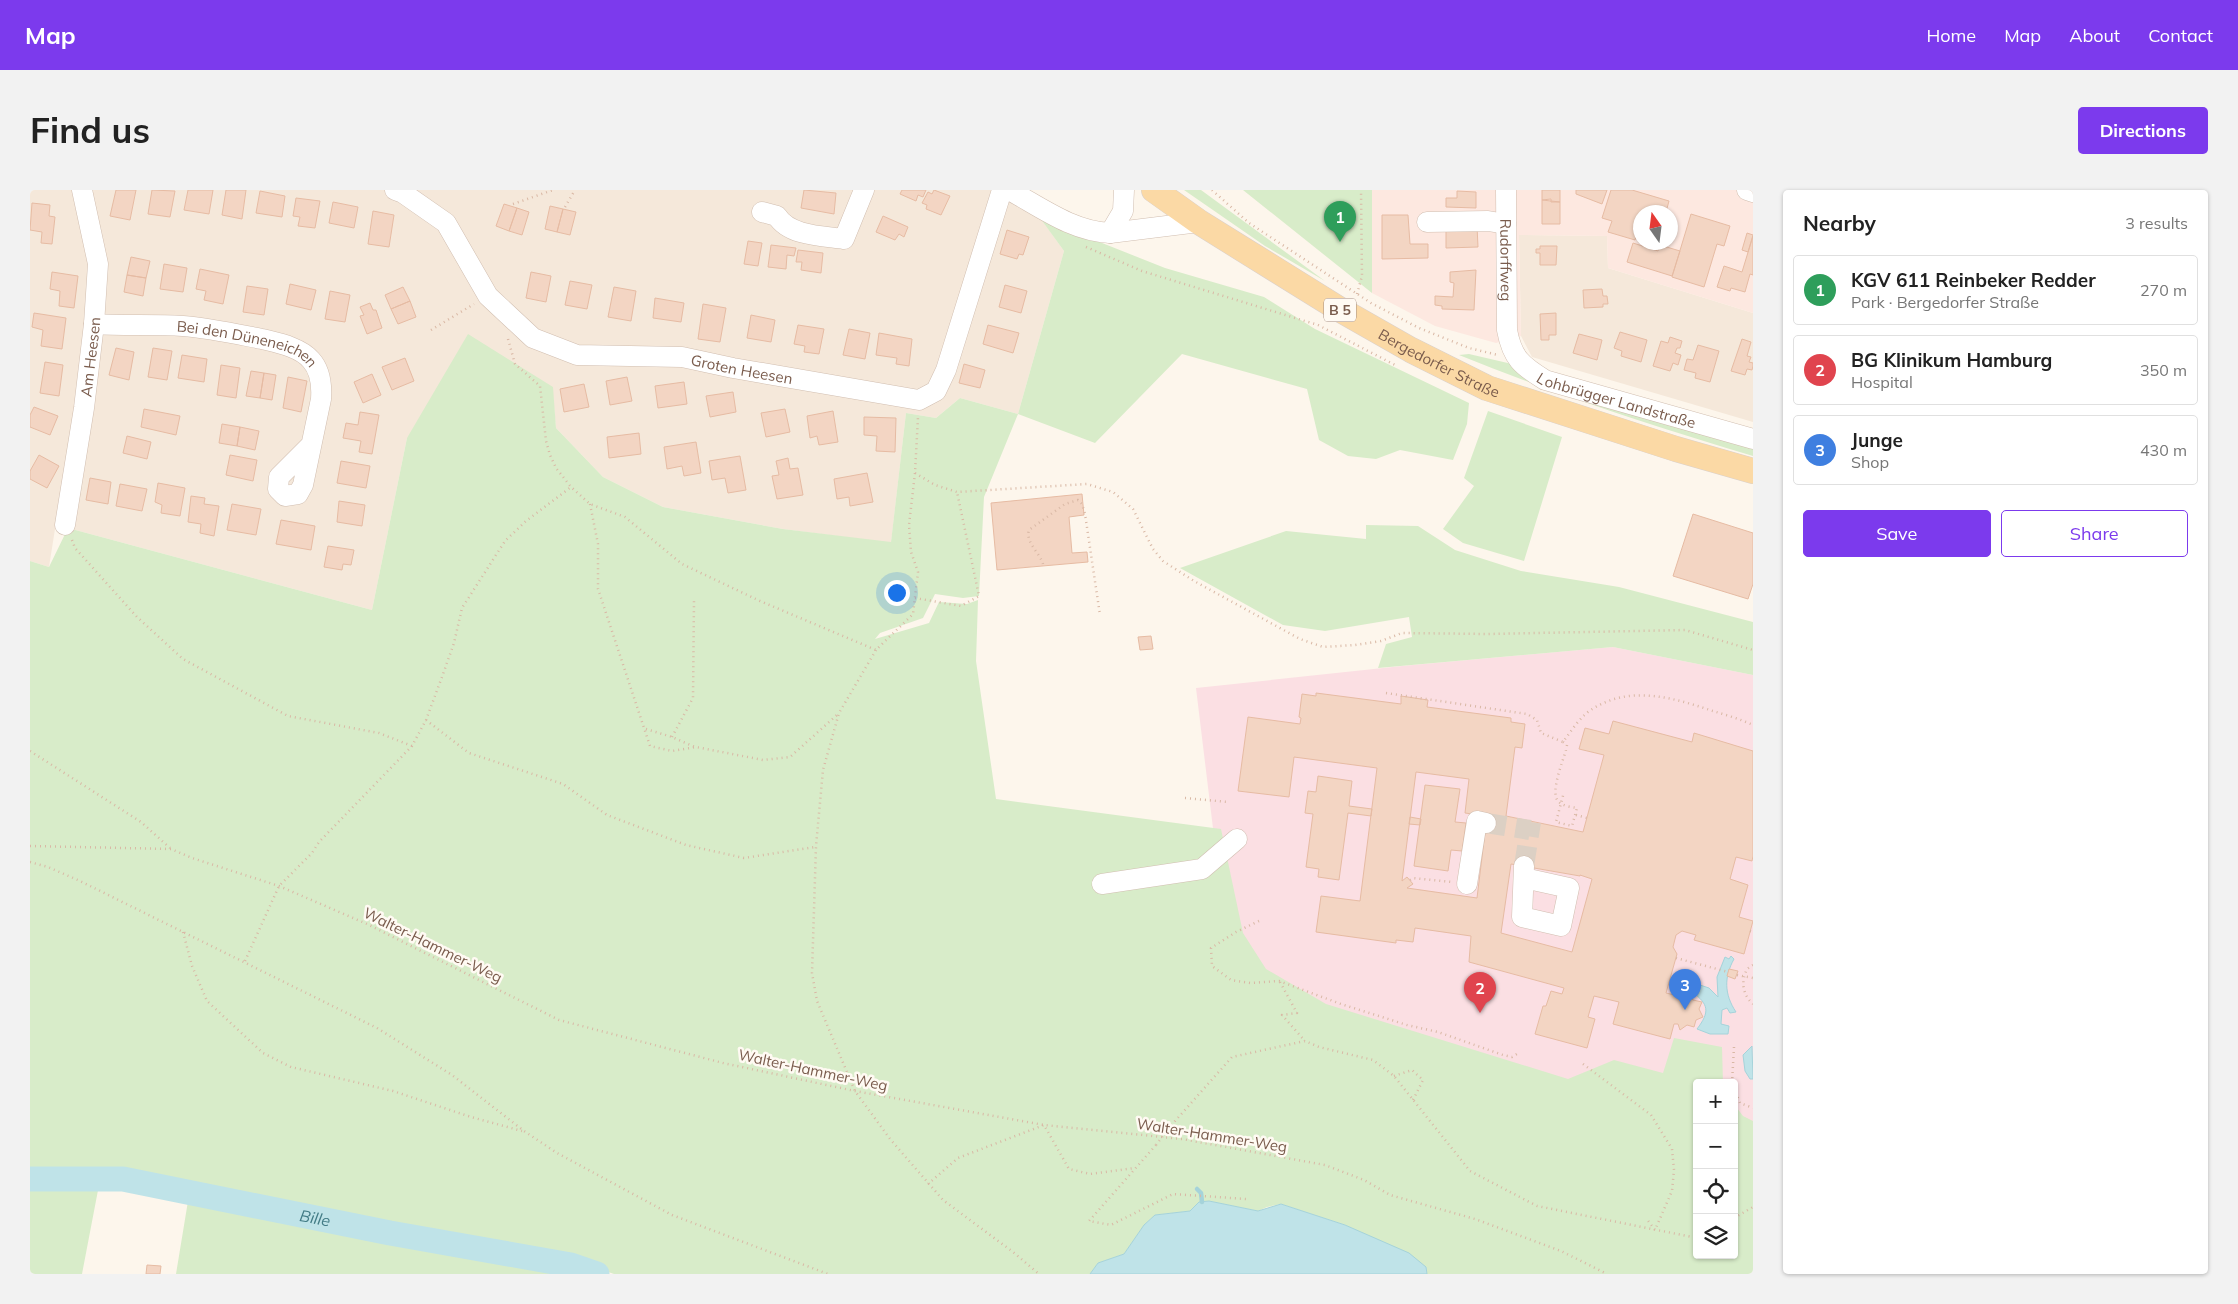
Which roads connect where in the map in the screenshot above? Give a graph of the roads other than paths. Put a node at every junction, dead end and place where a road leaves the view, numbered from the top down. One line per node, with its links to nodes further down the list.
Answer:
1 (82, 190): 16 (street, Am Heesen)
2 (864, 190): 11 (street)
3 (1002, 190): 9 (street, Groten Heesen)
4 (1009, 190): 15 (street)
5 (1124, 190): 15 (street)
6 (1154, 190): 12 (main road, Bergedorfer Straße / B 5)
7 (1506, 190): 14 (street, Rudorffweg)
8 (1747, 190): 10 (street)
9 (400, 191)
10 (1753, 192)
11 (762, 212)
12 (1199, 222): 15 (street); 20 (main road, Bergedorfer Straße / B 5)
13 (1427, 222): 14 (street)
14 (1506, 224): 17 (street, Rudorffweg)
15 (1110, 232)
16 (94, 324): 19 (street, Bei den Düneneichen); 21 (street, Am Heesen)
17 (1507, 330): 18 (street, Lohbrügger Landstraße)
18 (1753, 439)
19 (311, 445)
20 (1753, 471)
21 (65, 525)
22 (1486, 823): 25 (street)
23 (1237, 839): 24 (street)
24 (1102, 884)
25 (1467, 884)

